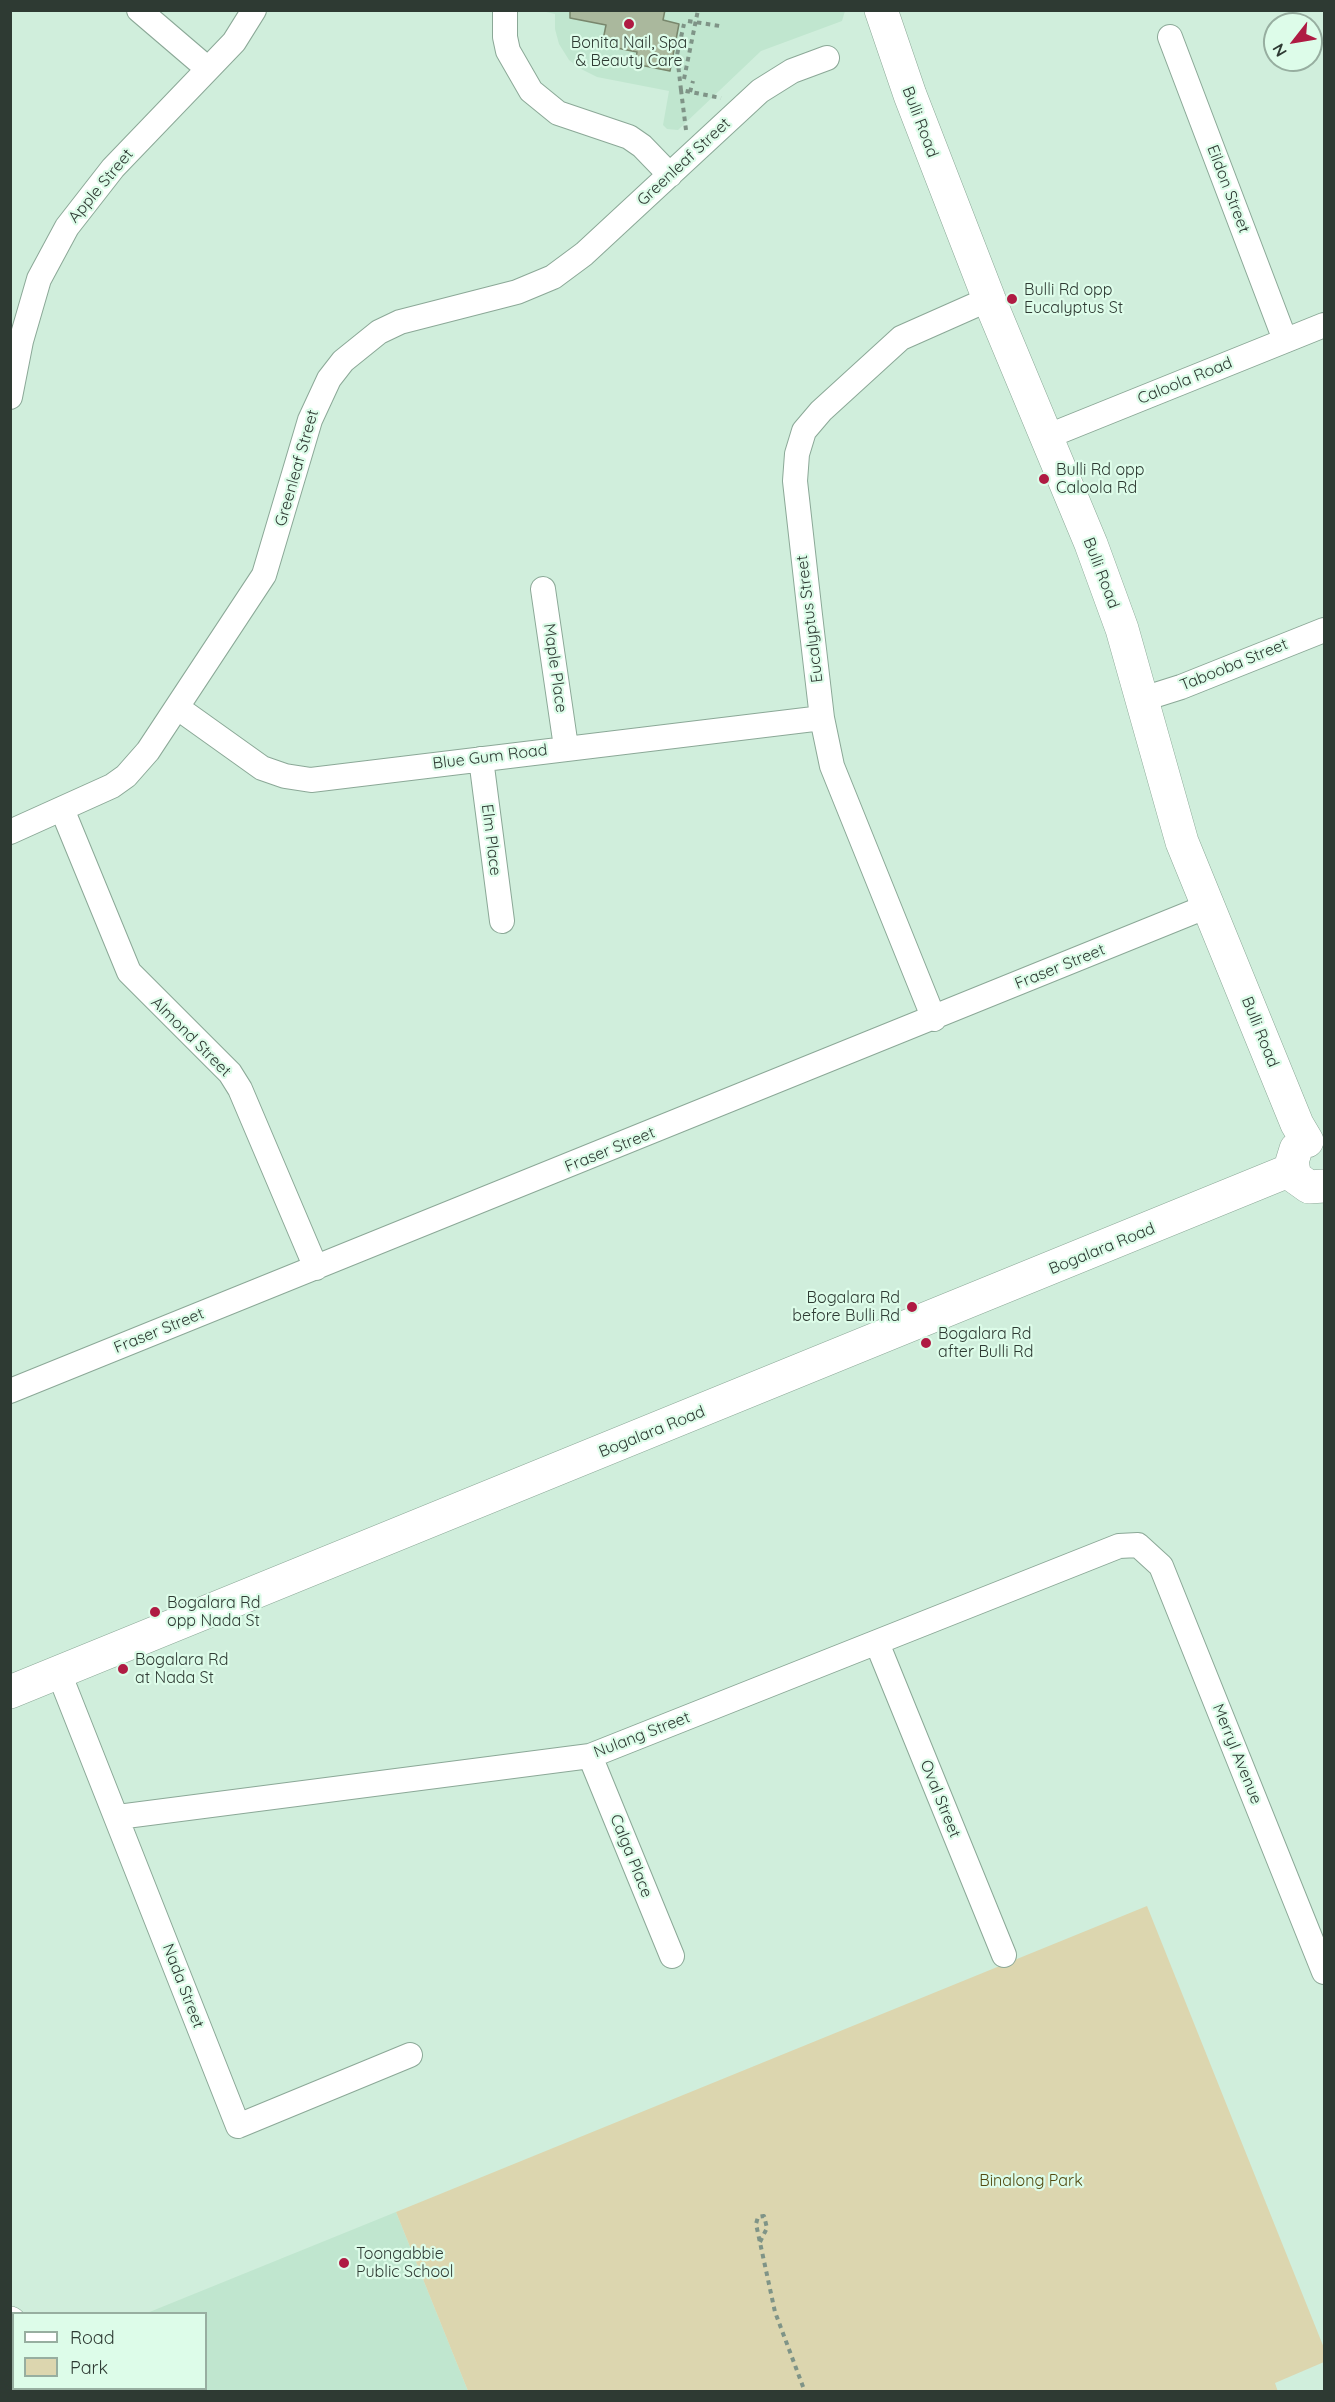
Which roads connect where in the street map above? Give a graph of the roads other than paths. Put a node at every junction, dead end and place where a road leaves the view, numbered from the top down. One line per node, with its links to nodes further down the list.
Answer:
1 (139, 10): 7 (street)
2 (254, 10): 7 (street, Apple Street)
3 (506, 10): 8 (street)
4 (881, 10): 9 (street, Bulli Road)
5 (1170, 37): 11 (street, Eildon Street)
6 (827, 58): 8 (street, Greenleaf Street)
7 (208, 69): 12 (street, Apple Street)
8 (670, 175): 17 (street, Greenleaf Street)
9 (988, 299): 13 (street, Bulli Road); 18 (street, Eucalyptus Street)
10 (1324, 325): 11 (street, Caloola Road)
11 (1285, 340): 13 (street, Caloola Road)
12 (10, 397)
13 (1046, 436): 16 (street, Bulli Road)
14 (543, 589): 19 (street, Maple Place)
15 (1324, 630): 16 (street, Tabooba Street)
16 (1143, 699): 23 (street, Bulli Road)
17 (178, 708): 20 (street, Blue Gum Road); 21 (street, Greenleaf Street)
18 (822, 718): 19 (street, Blue Gum Road); 25 (street, Eucalyptus Street)
19 (566, 747): 20 (street, Blue Gum Road)
20 (481, 759): 24 (street, Elm Place)
21 (62, 810): 22 (street, Greenleaf Street); 28 (street, Almond Street)
22 (10, 832)
23 (1208, 906): 25 (street, Fraser Street); 26 (street, Bulli Road)
24 (502, 921)
25 (934, 1018): 28 (street, Fraser Street)
26 (1308, 1150): 27 (street); 32 (street, Bogalara Road)
27 (1324, 1186)
28 (316, 1268): 29 (street, Fraser Street)
29 (10, 1391)
30 (1138, 1545): 31 (street, Nulang Street); 38 (street, Merryl Avenue)
31 (877, 1643): 34 (street, Nulang Street); 36 (street, Oval Street)
32 (59, 1673): 33 (street, Bogalara Road); 35 (street, Nada Street)
33 (10, 1692)
34 (590, 1756): 35 (street, Nulang Street); 37 (street, Calga Place)
35 (118, 1817): 39 (street, Nada Street)
36 (1004, 1955)
37 (672, 1956)
38 (1324, 1972)
39 (410, 2055)

